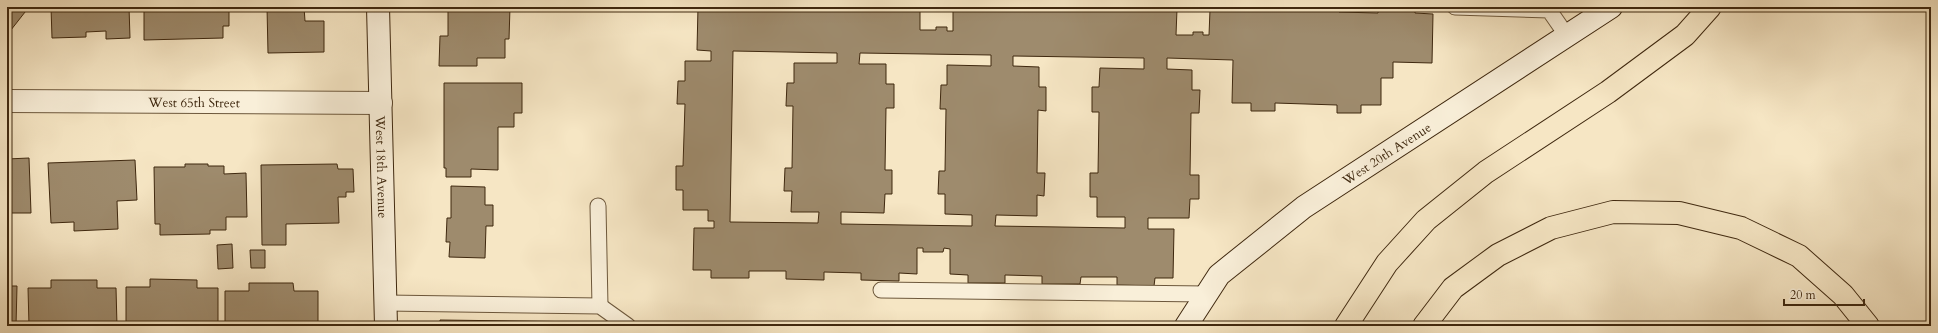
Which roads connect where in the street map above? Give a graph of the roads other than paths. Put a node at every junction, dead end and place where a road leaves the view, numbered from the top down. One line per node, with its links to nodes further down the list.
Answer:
1 (378, 7): 7 (street, West 18th Avenue)
2 (1455, 7): 5 (lane)
3 (1611, 7): 5 (street, West 20th Avenue)
4 (1710, 7): 16 (highway)
5 (1567, 36): 10 (street, West 20th Avenue)
6 (7, 101): 7 (street, West 65th Street)
7 (381, 103): 11 (street, West 18th Avenue)
8 (598, 206): 12 (lane)
9 (881, 290): 10 (lane)
10 (1206, 294): 15 (street, West 20th Avenue)
11 (386, 303): 12 (lane); 13 (street, West 18th Avenue)
12 (600, 306): 14 (lane)
13 (386, 326)
14 (628, 326)
15 (1186, 326)
16 (1346, 326)
17 (1424, 326): 18 (highway)
18 (1868, 326)

